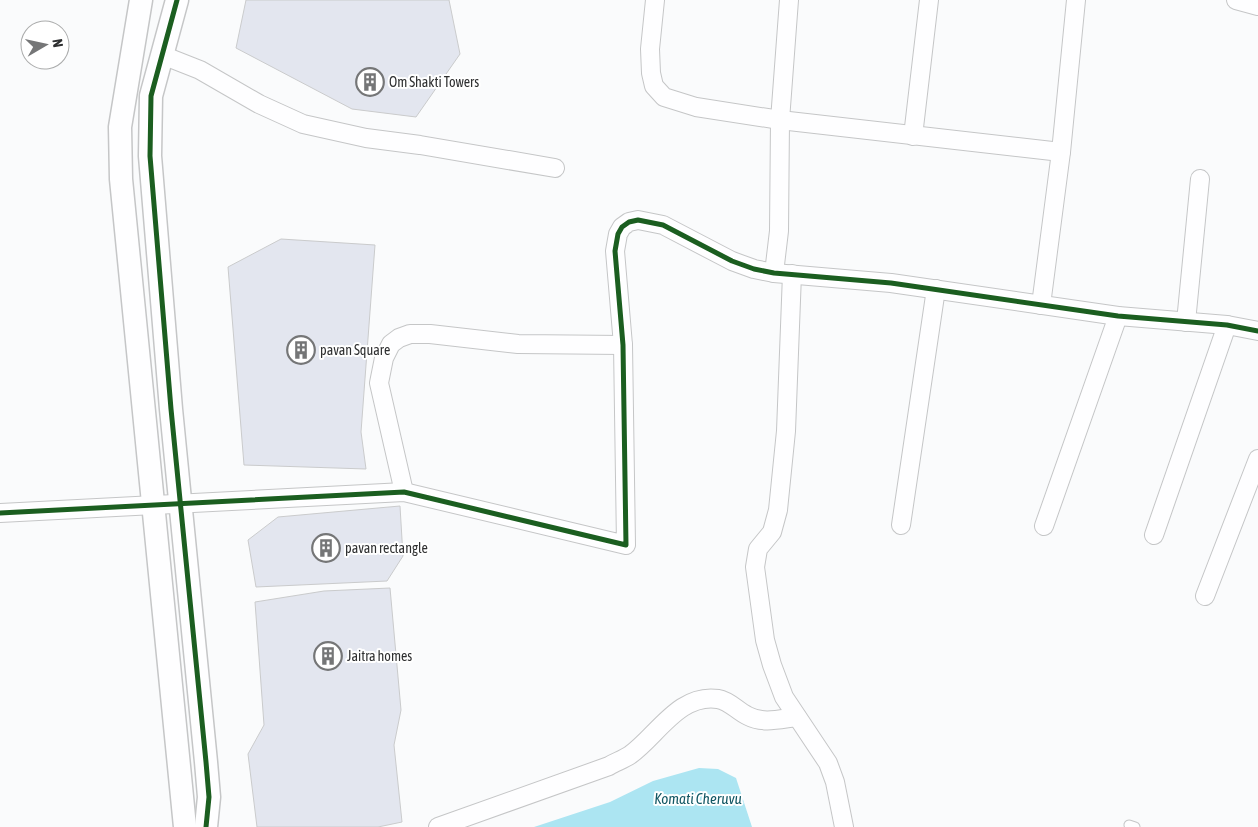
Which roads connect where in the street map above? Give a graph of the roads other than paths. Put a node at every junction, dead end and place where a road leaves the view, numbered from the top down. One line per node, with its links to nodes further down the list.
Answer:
1 (141, 0): 27 (street)
2 (177, 0): 9 (street)
3 (655, 0): 10 (street)
4 (789, 0): 10 (street)
5 (929, 0): 11 (street)
6 (1076, 0): 12 (street)
7 (1236, 0): 8 (street)
8 (1258, 6)
9 (162, 55): 13 (street); 26 (street)
10 (780, 120): 11 (street); 15 (street)
11 (913, 136): 12 (street)
12 (1061, 152): 18 (street)
13 (555, 168)
14 (1200, 179): 20 (street)
15 (774, 273): 16 (street); 23 (street)
16 (792, 274): 17 (street); 33 (street)
17 (936, 289): 18 (street); 29 (street)
18 (1041, 305): 19 (street)
19 (1118, 316): 20 (street); 30 (street)
20 (1186, 322): 21 (street)
21 (1227, 325): 22 (street); 31 (street)
22 (1258, 331)
23 (623, 345): 25 (street); 25 (street)
24 (1258, 459): 32 (street)
25 (404, 492): 26 (street)
26 (181, 505): 27 (street); 35 (street)
27 (153, 506): 28 (street); 34 (street)
28 (0, 513)
29 (901, 524)
30 (1044, 526)
31 (1154, 536)
32 (1205, 596)
33 (797, 717): 36 (street); 37 (street)
34 (185, 827)
35 (206, 827)
36 (438, 827)
37 (844, 827)

